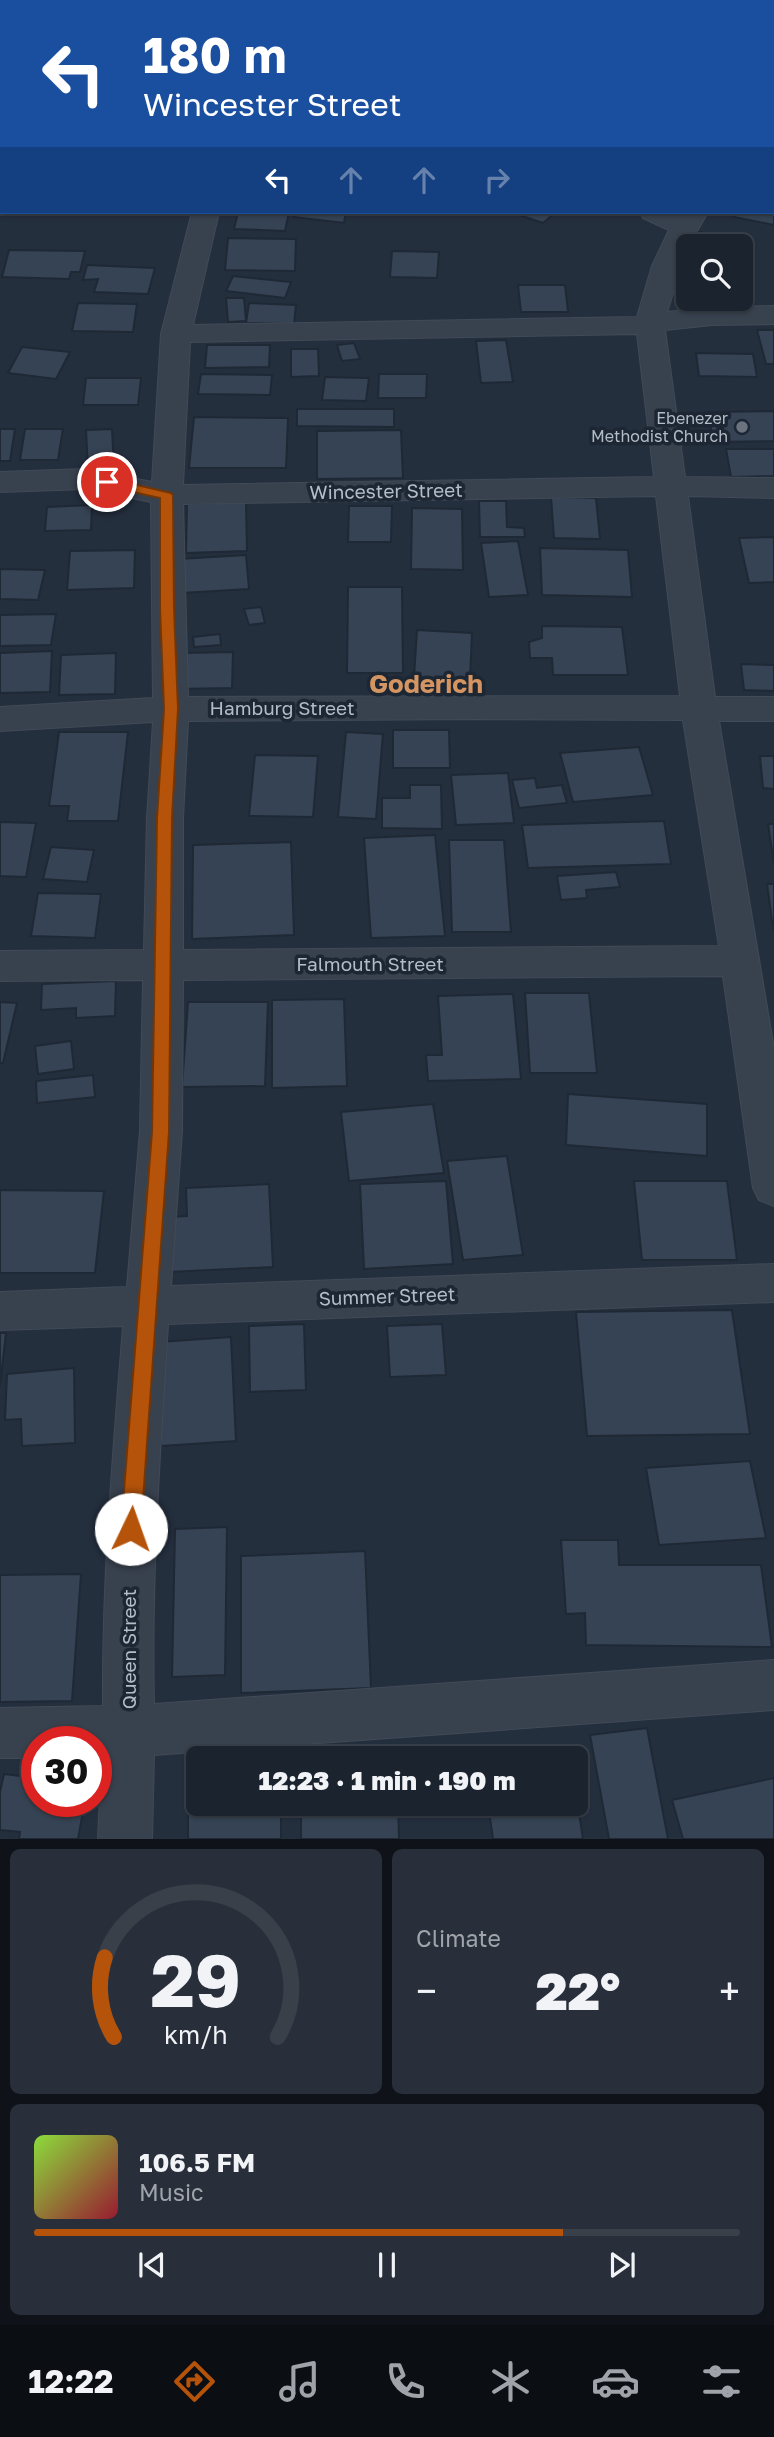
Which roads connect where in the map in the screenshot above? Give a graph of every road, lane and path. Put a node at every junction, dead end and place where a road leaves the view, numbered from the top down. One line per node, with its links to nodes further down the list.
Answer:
1 (205, 214): 6 (street, Queen Street)
2 (663, 214): 3 (street)
3 (689, 219): 5 (street)
4 (774, 314): 5 (street)
5 (650, 325): 6 (street); 8 (street)
6 (176, 334): 10 (street, Queen Street)
7 (0, 482): 10 (street, Wincester Street)
8 (668, 486): 9 (street, Wincester Street); 10 (street, Wincester Street); 12 (street)
9 (774, 488)
10 (167, 495): 11 (street, Queen Street)
11 (171, 709): 12 (street, Hamburg Street); 14 (street, Hamburg Street); 17 (street, Queen Street)
12 (699, 709): 13 (street, Hamburg Street); 15 (street)
13 (774, 709)
14 (0, 719)
15 (741, 961): 17 (street, Falmouth Street); 18 (street)
16 (0, 966): 17 (street, Falmouth Street)
17 (164, 966): 20 (street, Queen Street)
18 (774, 1188)
19 (774, 1283): 20 (street, Summer Street)
20 (146, 1305): 21 (street, Summer Street); 23 (street, Queen Street)
21 (0, 1311)
22 (774, 1685): 23 (street)
23 (129, 1731): 24 (street); 25 (street, Queen Street)
24 (0, 1733)
25 (125, 1839)

